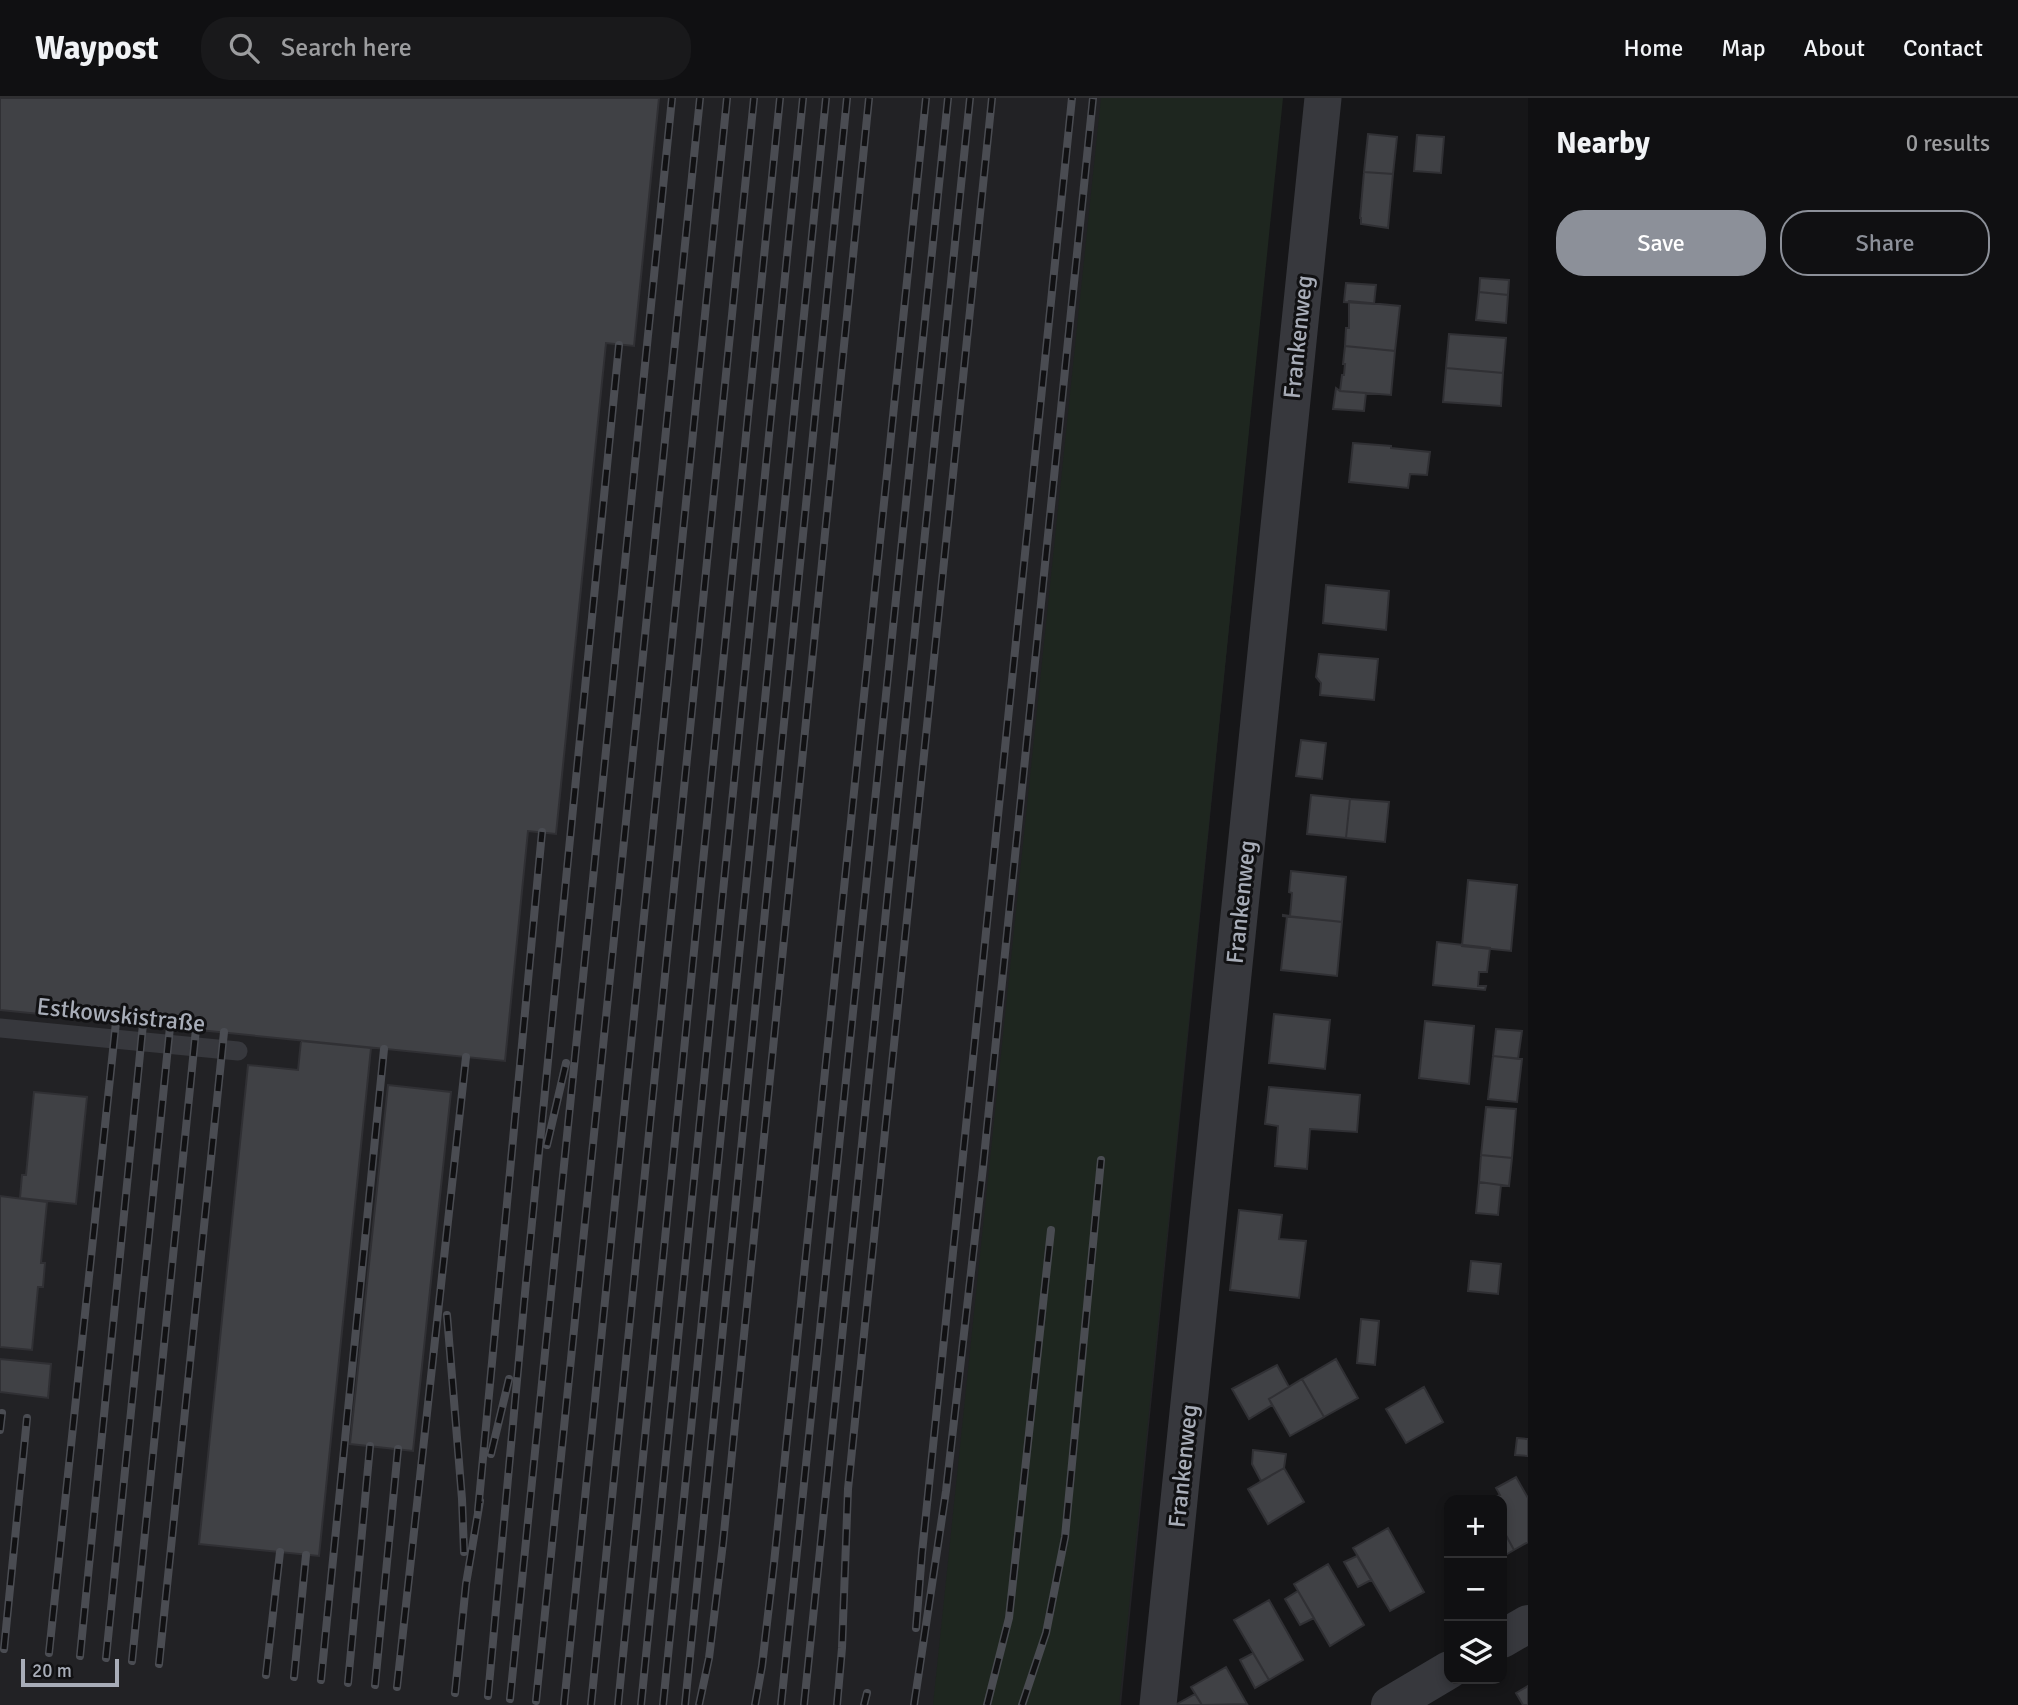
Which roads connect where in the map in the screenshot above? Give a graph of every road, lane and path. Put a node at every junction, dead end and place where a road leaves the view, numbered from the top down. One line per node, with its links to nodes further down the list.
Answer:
1 (1323, 98): 7 (street, Frankenweg)
2 (0, 1028): 3 (lane, Estkowskistraße)
3 (238, 1051)
4 (1528, 1624): 5 (street)
5 (1507, 1636)
6 (1444, 1673): 8 (street)
7 (1158, 1705)
8 (1390, 1705)

